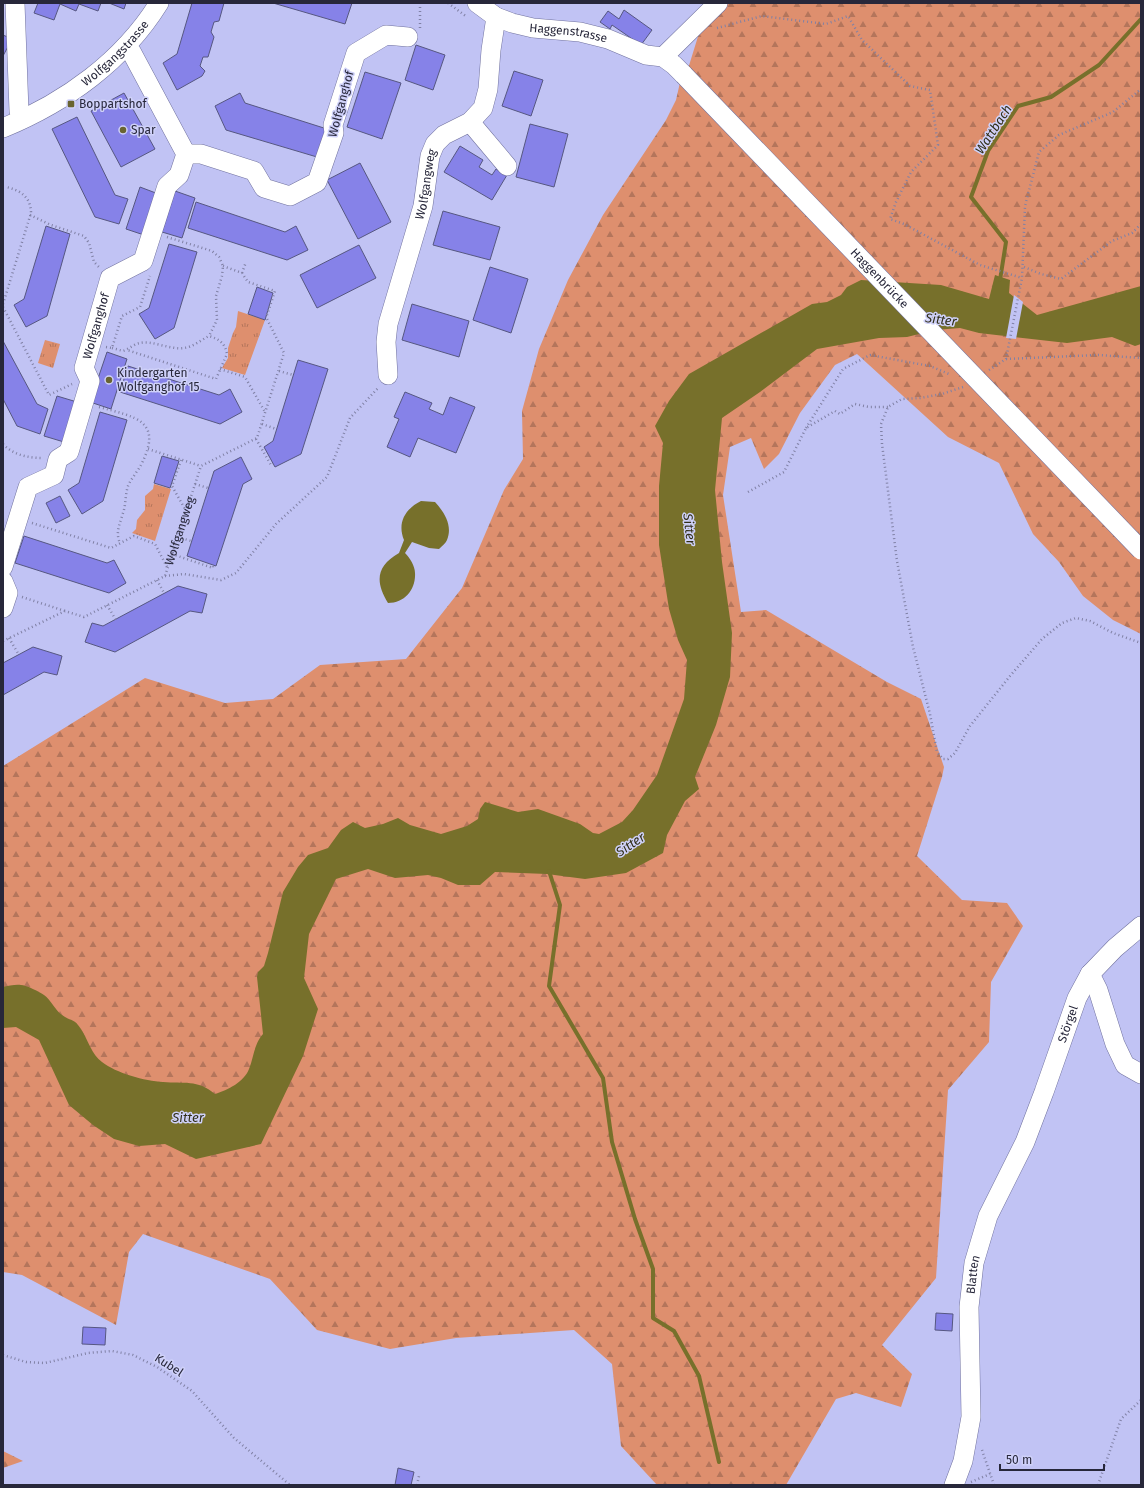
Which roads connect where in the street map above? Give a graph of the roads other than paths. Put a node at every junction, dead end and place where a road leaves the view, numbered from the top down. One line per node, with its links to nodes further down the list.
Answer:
1 (15, 3): 10 (street)
2 (159, 3): 7 (street, Wolfgangstrasse)
3 (718, 3): 8 (street)
4 (473, 11): 5 (street, Haggenstrasse)
5 (496, 17): 8 (street, Haggenstrasse); 11 (street, Wolfgangweg)
6 (408, 37): 13 (street, Wolfganghof)
7 (126, 46): 10 (street, Wolfgangstrasse); 13 (street)
8 (663, 57): 9 (street, Haggenstrasse)
9 (684, 75): 16 (street, Haggenbrücke, bridge)
10 (22, 119): 12 (street, Wolfgangstrasse)
11 (470, 122): 14 (street); 15 (street, Wolfgangweg)
12 (3, 128)
13 (186, 154): 17 (street, Wolfganghof)
14 (507, 166)
15 (388, 375)
16 (1141, 550)
17 (3, 567)
18 (1141, 926): 19 (street, Störgel)
19 (1090, 974): 20 (street); 21 (street, Störgel)
20 (1141, 1074)
21 (1025, 1142): 22 (street, Blatten)
22 (954, 1485)

